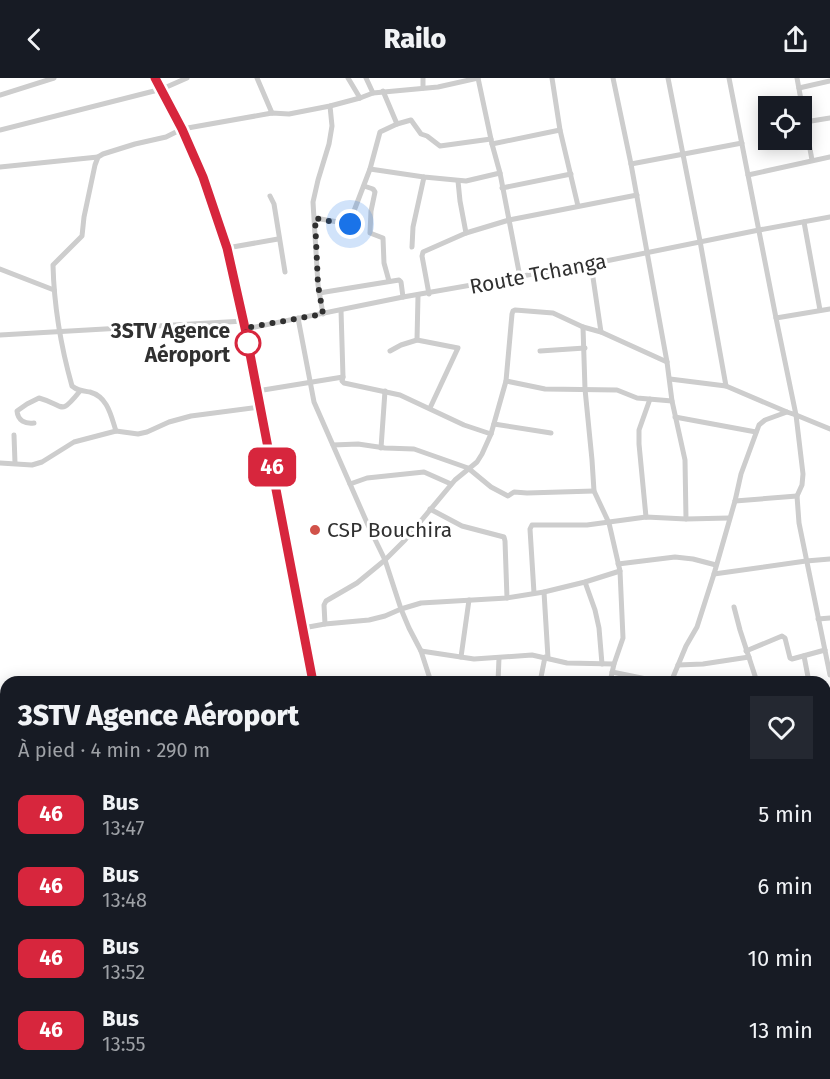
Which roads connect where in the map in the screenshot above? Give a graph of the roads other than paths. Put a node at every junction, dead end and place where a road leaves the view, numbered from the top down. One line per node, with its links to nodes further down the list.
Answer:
1 (54, 78): 20 (street)
2 (155, 78): 17 (highway)
3 (187, 78): 17 (street)
4 (257, 78): 24 (street)
5 (348, 78): 22 (street)
6 (366, 78): 19 (street)
7 (423, 78): 15 (street)
8 (478, 78): 15 (street); 31 (street)
9 (552, 78): 30 (street)
10 (614, 78): 38 (street)
11 (668, 78): 34 (street)
12 (729, 78): 32 (street)
13 (797, 78): 16 (street)
14 (830, 81): 16 (street)
15 (423, 88): 18 (street)
16 (799, 88): 21 (street)
17 (162, 89): 28 (highway); 29 (street)
18 (383, 91): 19 (street); 27 (street)
19 (373, 93): 22 (street)
20 (0, 95)
21 (800, 96)
22 (360, 98): 23 (street)
23 (330, 105): 24 (street); 52 (street)
24 (272, 113): 28 (street)
25 (830, 118): 26 (street)
26 (812, 121)
27 (397, 124): 31 (street); 40 (street)
28 (182, 129): 35 (street); 60 (highway)
29 (0, 130)
30 (560, 130): 31 (street); 42 (street)
31 (492, 142): 41 (street)
32 (742, 142): 34 (street); 43 (street)
33 (811, 150): 37 (street)
34 (683, 154): 38 (street); 58 (street)
35 (98, 157): 39 (street); 67 (street)
36 (830, 157): 37 (street)
37 (813, 160): 43 (street)
38 (631, 164): 48 (street)
39 (0, 167)
40 (370, 169): 44 (street); 46 (street)
41 (500, 173): 45 (street); 47 (street)
42 (571, 174): 47 (street); 50 (street)
43 (748, 176): 55 (street)
44 (424, 177): 45 (street); 59 (street)
45 (458, 181): 56 (street)
46 (364, 186): 52 (street); 66 (street)
47 (502, 188): 53 (street)
48 (637, 195): 50 (street); 61 (street)
49 (270, 196): 57 (street)
50 (578, 206): 53 (street)
51 (830, 217): 54 (street, Route Tchanga)
52 (315, 218): 68 (street)
53 (509, 220): 56 (street); 65 (street)
54 (804, 222): 55 (street, Route Tchanga); 74 (street)
55 (759, 230): 58 (street, Route Tchanga); 77 (street)
56 (466, 232): 69 (street)
57 (278, 239): 60 (street); 64 (street)
58 (700, 241): 61 (street, Route Tchanga); 92 (street)
59 (412, 247)
60 (227, 248): 78 (highway)
61 (647, 253): 62 (street, Route Tchanga); 87 (street)
62 (591, 264): 65 (street, Route Tchanga); 81 (street)
63 (0, 269): 67 (street)
64 (285, 272)
65 (520, 277): 69 (street, Route Tchanga)
66 (389, 281): 68 (street); 71 (street)
67 (54, 290): 80 (street)
68 (319, 293): 75 (street)
69 (429, 294): 70 (street, Route Tchanga)
70 (418, 296): 71 (street, Route Tchanga); 83 (street)
71 (403, 297): 73 (street, Route Tchanga)
72 (830, 309): 74 (street)
73 (341, 310): 75 (street, Route Tchanga); 88 (street)
74 (820, 310): 77 (street)
75 (323, 314): 76 (street, Route Tchanga)
76 (298, 318): 78 (street, Route Tchanga); 91 (street)
77 (776, 318): 102 (street)
78 (244, 325): 80 (street, Route Tchanga); 95 (highway)
79 (583, 327): 81 (street); 84 (street); 90 (street)
80 (60, 332): 82 (street, Route Tchanga); 94 (street)
81 (601, 332): 87 (street)
82 (0, 335)
83 (417, 340): 85 (street); 100 (street)
84 (585, 348): 86 (street); 93 (street)
85 (390, 351)
86 (540, 351)
87 (667, 362): 89 (street)
88 (343, 377): 91 (street); 96 (street)
89 (670, 379): 92 (street); 98 (street)
90 (506, 381): 93 (street); 105 (street)
91 (309, 382): 95 (street); 112 (street)
92 (726, 386): 101 (street)
93 (585, 388): 97 (street); 119 (street)
94 (80, 391): 104 (street); 107 (street)
95 (257, 391): 99 (highway)
96 (385, 391): 100 (street); 113 (street)
97 (650, 399): 98 (street); 123 (street)
98 (672, 401): 103 (street)
99 (260, 406): 107 (street); 143 (highway)
100 (430, 408): 110 (street)
101 (787, 412): 102 (street); 108 (street)
102 (796, 415): 106 (street); 120 (street)
103 (675, 417): 108 (street); 125 (street)
104 (34, 423)
105 (494, 424): 109 (street); 110 (street)
106 (830, 429)
107 (116, 431): 115 (street)
108 (756, 432): 121 (street)
109 (551, 433)
110 (491, 434): 116 (street)
111 (14, 435): 115 (street)
112 (333, 445): 113 (street); 117 (street)
113 (381, 448): 116 (street)
114 (0, 462): 115 (street)
115 (15, 463)
116 (468, 468): 118 (street); 119 (street)
117 (350, 484): 118 (street); 128 (street)
118 (451, 484): 122 (street)
119 (594, 491): 126 (street)
120 (796, 496): 121 (street); 129 (street)
121 (735, 501): 124 (street)
122 (430, 509): 128 (street); 136 (street)
123 (646, 517): 125 (street); 126 (street)
124 (729, 518): 125 (street); 130 (street)
125 (686, 519)
126 (609, 522): 131 (street); 135 (street)
127 (830, 559): 129 (street)
128 (386, 560): 139 (street); 142 (street)
129 (806, 561): 132 (street); 141 (street)
130 (716, 565): 131 (street); 132 (street)
131 (619, 568): 133 (street); 152 (street)
132 (714, 574): 153 (street)
133 (585, 582): 134 (street); 151 (street)
134 (544, 592): 135 (street); 150 (street)
135 (534, 593): 136 (street)
136 (507, 598): 137 (street)
137 (469, 600): 139 (street); 148 (street)
138 (734, 607): 146 (street)
139 (401, 609): 142 (street); 145 (street)
140 (830, 618): 141 (street)
141 (818, 619): 144 (street)
142 (325, 624): 143 (street)
143 (303, 628): 156 (highway)
144 (825, 650): 147 (street); 155 (street)
145 (422, 651): 148 (street); 157 (street)
146 (747, 654): 147 (street); 153 (street); 163 (street)
147 (804, 656): 164 (street)
148 (461, 657): 149 (street)
149 (499, 658): 150 (street); 158 (street)
150 (546, 658): 151 (street); 159 (street)
151 (602, 664): 152 (street)
152 (614, 664): 154 (street)
153 (678, 665): 162 (street)
154 (612, 672): 160 (street); 161 (street)
155 (830, 675)
156 (312, 676)
157 (429, 676)
158 (498, 676)
159 (542, 676)
160 (611, 676)
161 (632, 676)
162 (673, 676)
163 (755, 676)
164 (808, 676)

